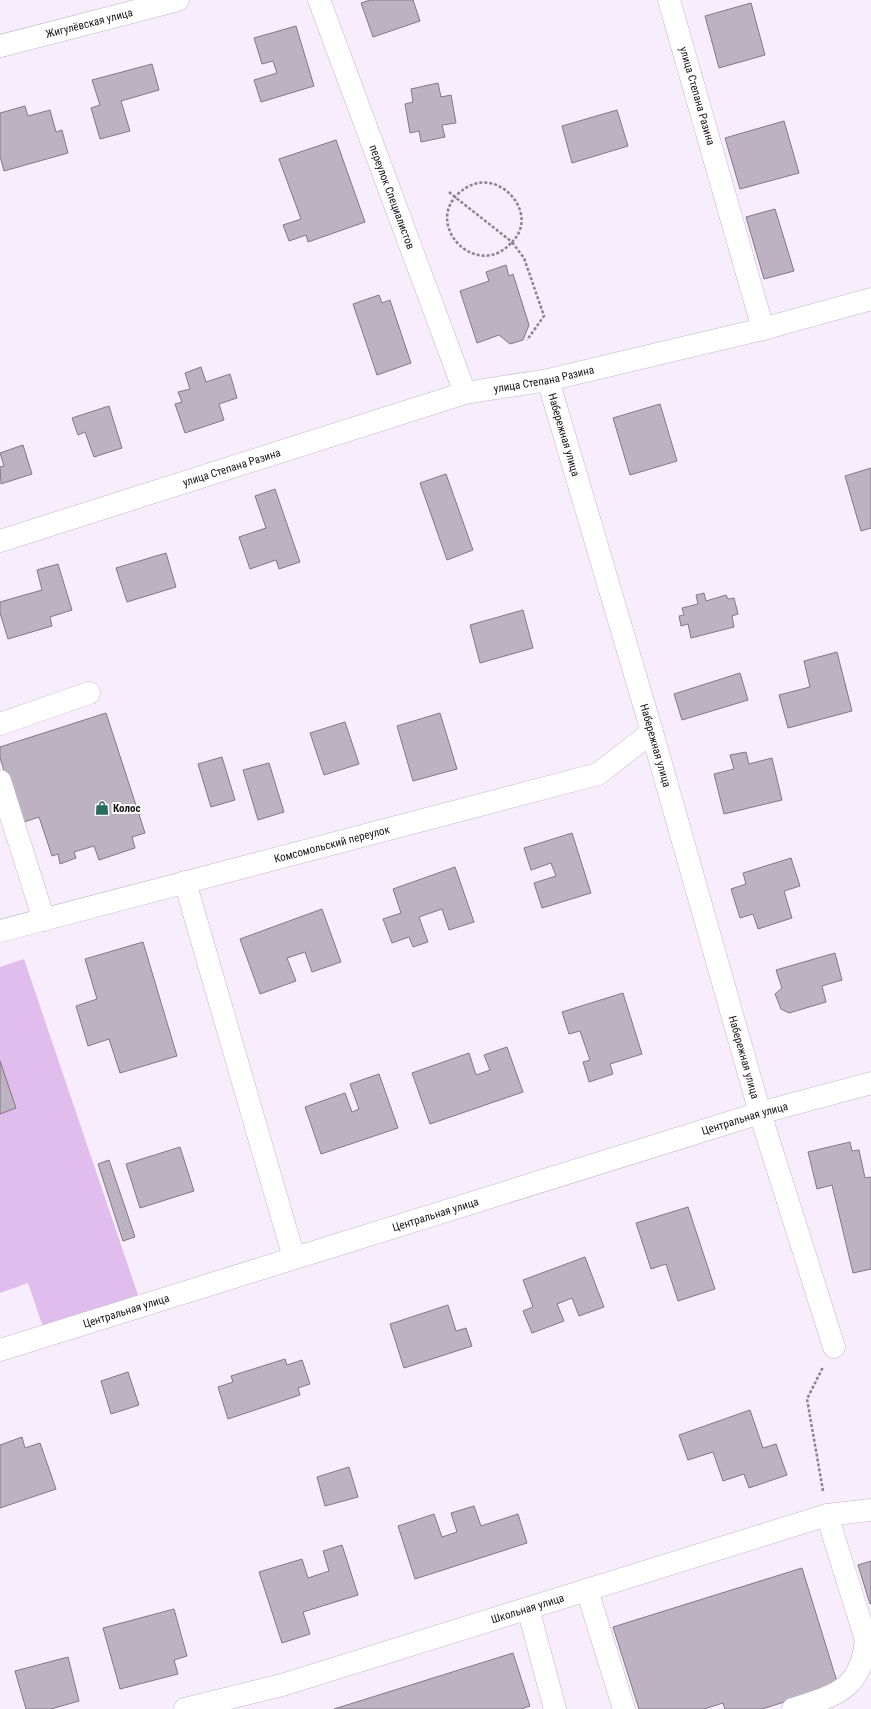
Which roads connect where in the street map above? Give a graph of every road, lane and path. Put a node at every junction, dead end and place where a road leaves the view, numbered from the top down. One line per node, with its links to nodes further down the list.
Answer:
1 (178, 0): 4 (street, Жигулёвская улица)
2 (319, 0): 12 (street, переулок Специалистов)
3 (669, 0): 9 (street, улица Степана Разина)
4 (0, 46)
5 (449, 192): 6 (path)
6 (455, 197): 7 (path); 7 (path); 7 (path)
7 (512, 242): 10 (path)
8 (871, 299): 9 (street)
9 (763, 329): 11 (street, улица Степана Разина)
10 (527, 340)
11 (548, 380): 12 (street, улица Степана Разина); 16 (street, Набережная улица)
12 (465, 393): 13 (street, улица Степана Разина)
13 (0, 541)
14 (89, 694): 15 (street)
15 (0, 724)
16 (652, 732): 18 (street, Комсомольский переулок); 22 (street, Набережная улица)
17 (0, 781): 19 (street)
18 (185, 882): 19 (street, Комсомольский переулок); 23 (street)
19 (44, 920): 20 (street, Комсомольский переулок)
20 (0, 932)
21 (871, 1083): 22 (street, Центральная улица)
22 (760, 1113): 23 (street, Центральная улица); 25 (street, Набережная улица)
23 (294, 1258): 24 (street, Центральная улица)
24 (0, 1348)
25 (834, 1348): 27 (path)
26 (871, 1510): 27 (street, Школьная улица)
27 (827, 1515): 28 (street, Школьная улица); 34 (street)
28 (587, 1590): 29 (street, Школьная улица); 33 (street)
29 (528, 1608): 30 (street, Школьная улица); 32 (street)
30 (243, 1702): 31 (street, Школьная улица)
31 (185, 1709)
32 (555, 1709)
33 (624, 1709)
34 (793, 1709)

